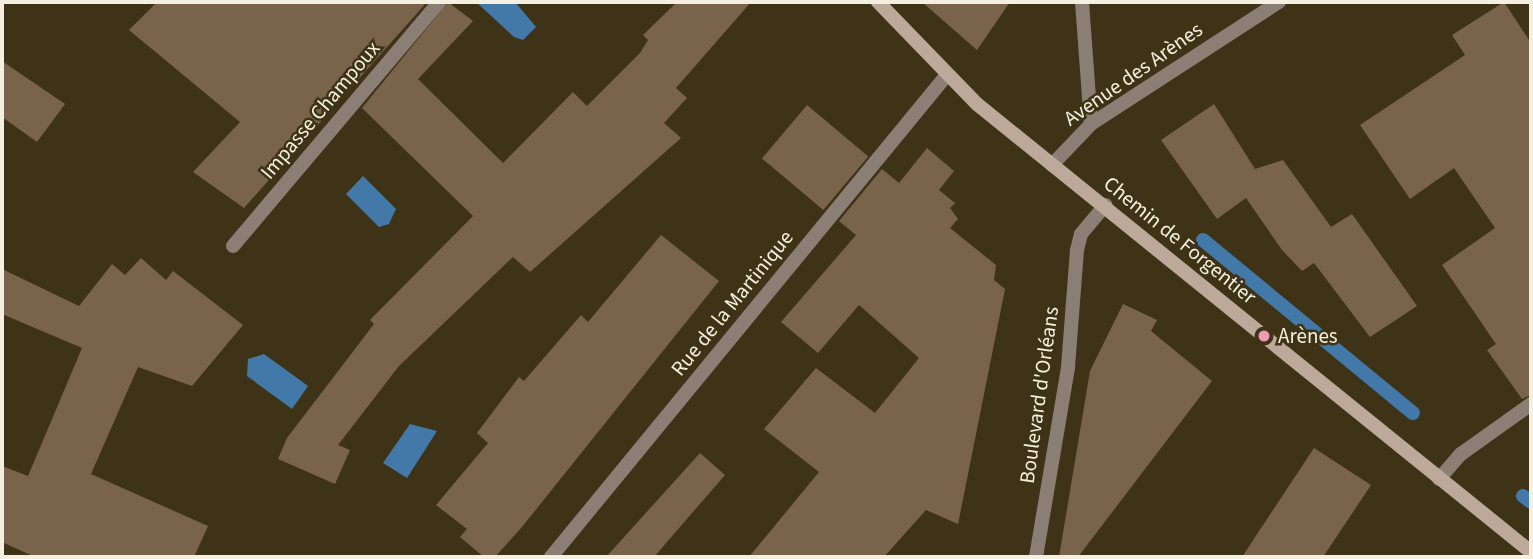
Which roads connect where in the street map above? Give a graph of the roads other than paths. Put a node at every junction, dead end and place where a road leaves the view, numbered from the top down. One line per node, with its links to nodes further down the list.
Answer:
1 (439, 2): 9 (street, Impasse Champoux)
2 (878, 2): 5 (main road, Chemin de Forgentier)
3 (1082, 2): 6 (street)
4 (1279, 2): 6 (street, Avenue des Arènes)
5 (946, 76): 7 (main road, Chemin de Forgentier); 13 (street, Rue de la Martinique)
6 (1091, 124): 7 (street, Avenue des Arènes)
7 (1052, 164): 8 (main road, Chemin de Forgentier)
8 (1105, 205): 11 (main road, Chemin de Forgentier); 14 (street, Boulevard d'Orléans)
9 (233, 246)
10 (1531, 404): 11 (street)
11 (1439, 480): 12 (main road, Chemin de Forgentier)
12 (1531, 552)
13 (551, 557)
14 (1037, 557)

